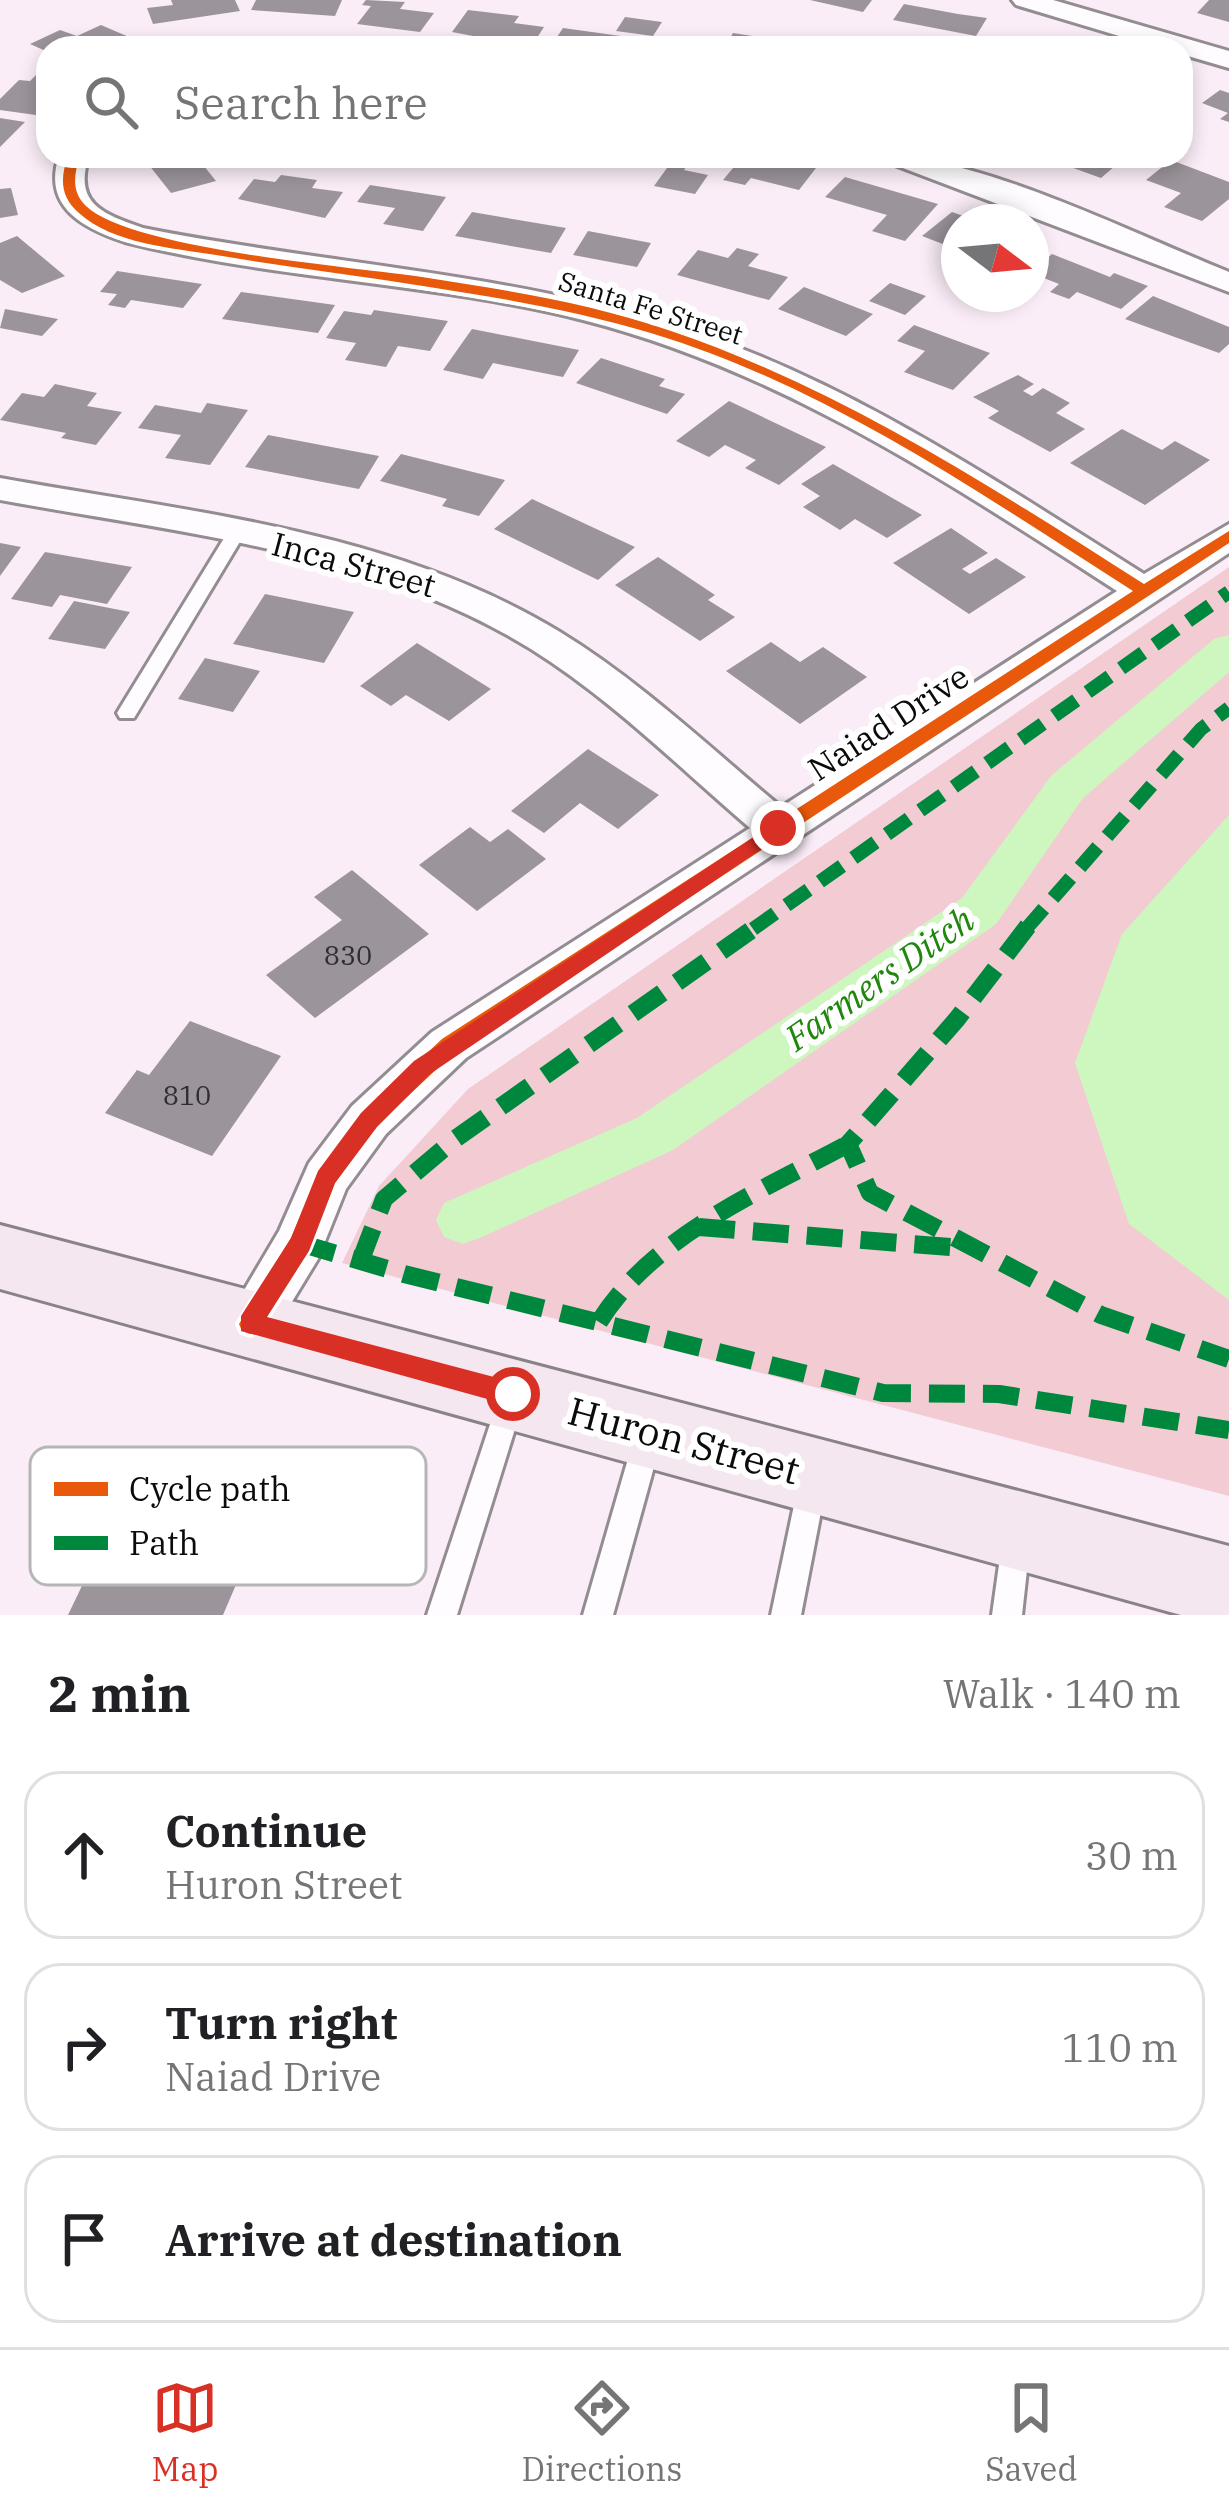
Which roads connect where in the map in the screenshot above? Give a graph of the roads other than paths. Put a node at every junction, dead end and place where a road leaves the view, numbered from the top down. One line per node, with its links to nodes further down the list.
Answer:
1 (1025, 0): 2 (street)
2 (1147, 36)
3 (1193, 49): 4 (street)
4 (1229, 60)
5 (69, 168): 11 (street, Santa Fe Street)
6 (933, 168): 7 (street)
7 (1229, 283)
8 (0, 489): 9 (street, Inca Street)
9 (235, 535): 12 (lane); 13 (street, Inca Street)
10 (1229, 536): 11 (street, Naiad Drive)
11 (1144, 592): 13 (street, Naiad Drive)
12 (127, 713)
13 (778, 828): 15 (street, Naiad Drive)
14 (0, 1257): 15 (main road, Huron Street)
15 (250, 1324): 16 (main road, Huron Street)
16 (513, 1394): 17 (main road, Huron Street); 21 (lane)
17 (650, 1431): 18 (main road, Huron Street); 22 (lane)
18 (815, 1475): 19 (main road, Huron Street); 23 (lane)
19 (1018, 1530): 20 (main road, Huron Street); 24 (lane)
20 (1229, 1587)
21 (442, 1615)
22 (598, 1615)
23 (786, 1615)
24 (1007, 1615)

